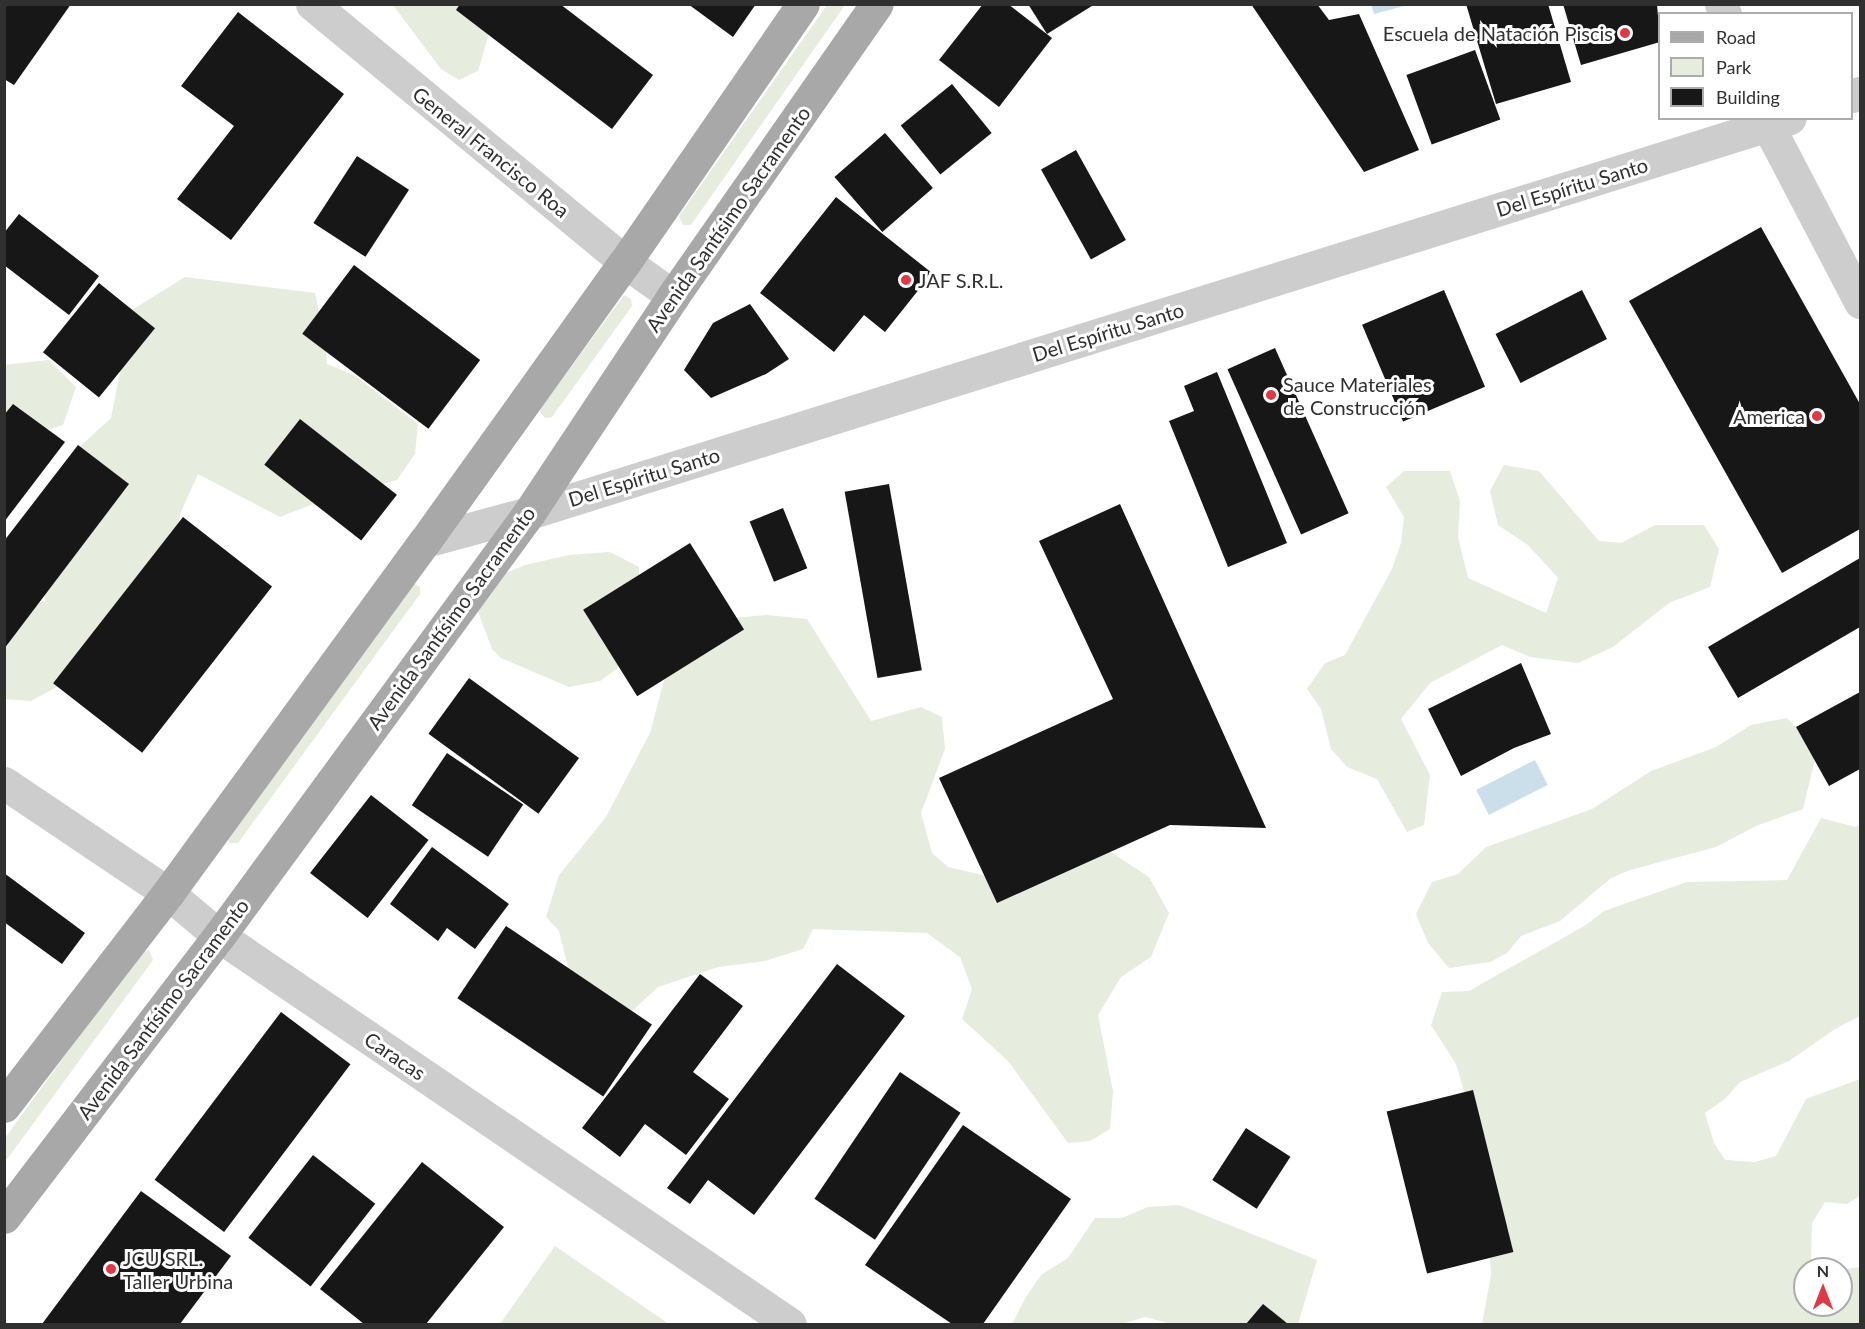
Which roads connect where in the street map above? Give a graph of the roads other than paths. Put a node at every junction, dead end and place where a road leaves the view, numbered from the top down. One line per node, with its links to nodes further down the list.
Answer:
1 (312, 4): 5 (street, General Francisco Roa)
2 (803, 4): 5 (main road)
3 (878, 4): 6 (main road, Avenida Santísimo Sacramento)
4 (1774, 121): 7 (street); 8 (street, Del Espíritu Santo)
5 (625, 262): 6 (street, General Francisco Roa); 9 (main road)
6 (673, 296): 8 (main road, Avenida Santísimo Sacramento)
7 (1860, 302)
8 (529, 513): 9 (street, Del Espíritu Santo); 12 (main road, Avenida Santísimo Sacramento)
9 (425, 541): 11 (main road)
10 (4, 783): 11 (street, Caracas)
11 (168, 893): 12 (street, Caracas); 13 (main road)
12 (219, 936): 14 (main road, Avenida Santísimo Sacramento); 15 (street, Caracas)
13 (4, 1106)
14 (4, 1217)
15 (790, 1324)

